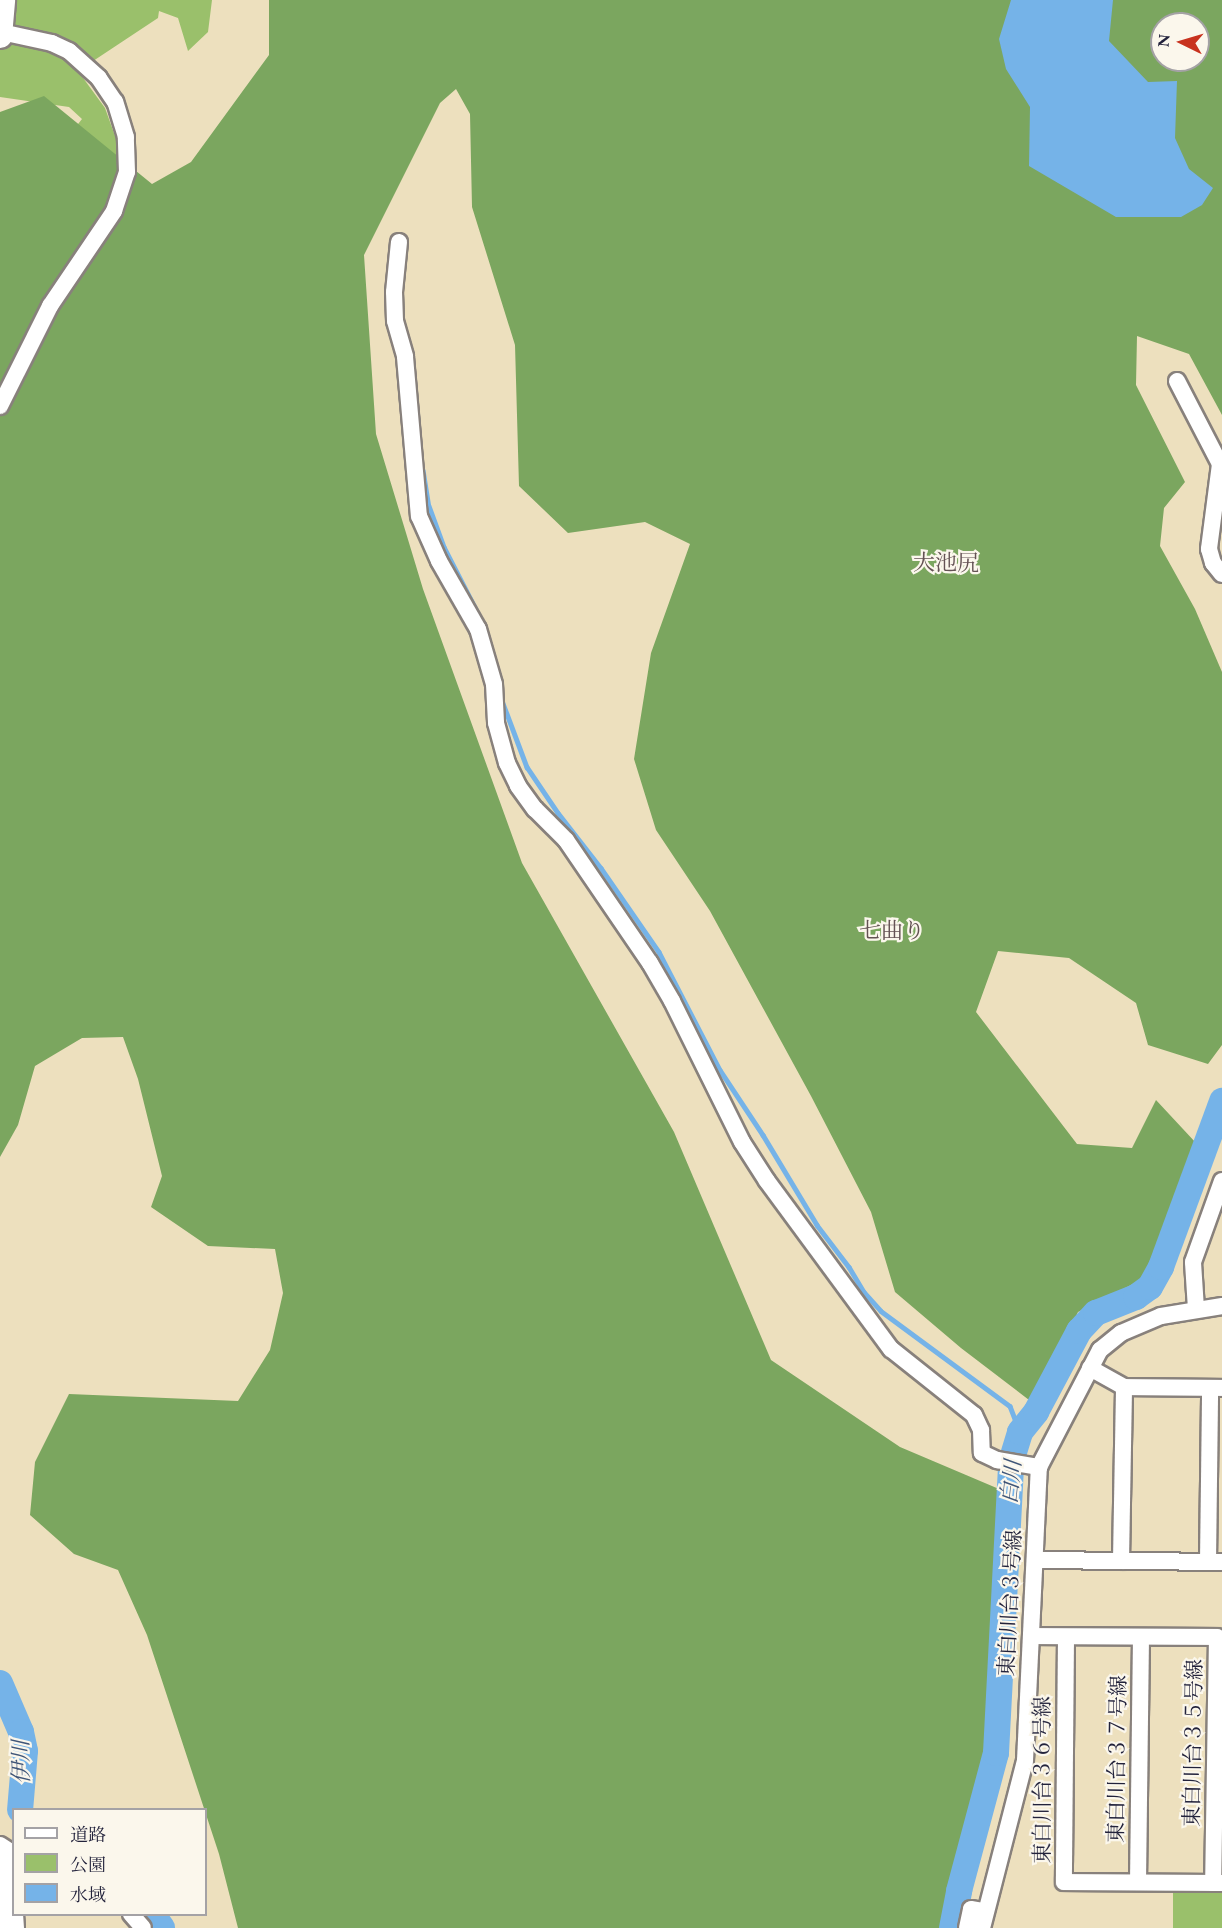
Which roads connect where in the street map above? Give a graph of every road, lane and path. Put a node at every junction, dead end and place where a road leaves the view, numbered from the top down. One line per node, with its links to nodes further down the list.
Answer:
1 (3, 0): 2 (street)
2 (1, 34): 5 (street)
3 (399, 242): 13 (street)
4 (1177, 381): 6 (street)
5 (0, 406)
6 (1222, 574)
7 (1222, 1181): 9 (street)
8 (1222, 1306): 9 (street, 東白川台３号線)
9 (1196, 1309): 10 (street, 東白川台３号線)
10 (1090, 1368): 11 (street); 13 (street, 東白川台３号線)
11 (1124, 1388): 12 (street); 15 (street)
12 (1216, 1388): 16 (street)
13 (1039, 1467): 14 (street, 東白川台３号線)
14 (1035, 1560): 15 (street); 17 (street, 東白川台３号線)
15 (1121, 1561): 16 (street)
16 (1215, 1562)
17 (1032, 1636): 18 (street, 東白川台３５号線); 24 (street, 東白川台３号線)
18 (1066, 1637): 19 (street, 東白川台３５号線); 21 (street, 東白川台３６号線)
19 (1141, 1637): 21 (street, 東白川台３７号線); 22 (street, 東白川台３５号線)
20 (0, 1861): 25 (main road)
21 (1138, 1882): 22 (street, 東白川台３６号線)
22 (1217, 1883)
23 (132, 1916): 26 (street)
24 (983, 1919): 27 (street)
25 (10, 1928)
26 (143, 1928)
27 (967, 1928)

